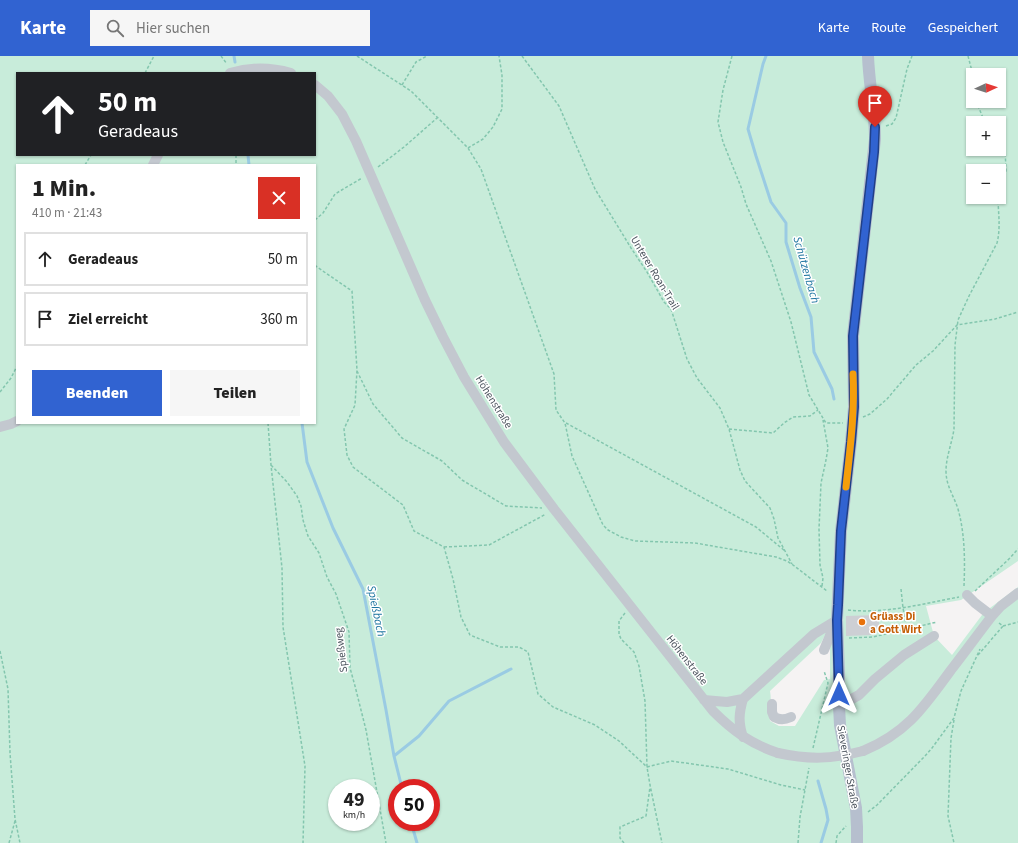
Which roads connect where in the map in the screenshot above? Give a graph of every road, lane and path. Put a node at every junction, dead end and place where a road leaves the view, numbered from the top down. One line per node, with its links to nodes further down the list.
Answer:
1 (154, 56): 11 (path)
2 (357, 56): 14 (path)
3 (427, 56): 14 (path)
4 (498, 56): 18 (path)
5 (522, 56): 35 (path, Unterer Roan-Trail)
6 (732, 56): 28 (path)
7 (868, 56): 17 (main road, Sieveringer Straße)
8 (912, 56): 17 (path)
9 (968, 56): 10 (path)
10 (971, 68)
11 (146, 72)
12 (234, 72): 13 (street)
13 (287, 72)
14 (402, 85): 16 (path)
15 (316, 86): 19 (street, Höhenstraße)
16 (437, 118): 18 (path); 19 (path)
17 (875, 127): 31 (main road, Sieveringer Straße)
18 (468, 148): 32 (path)
19 (370, 173): 21 (path); 37 (street, Höhenstraße)
20 (998, 204): 24 (path)
21 (316, 219)
22 (316, 266): 26 (path)
23 (1018, 312): 24 (path)
24 (957, 326): 31 (path); 44 (path)
25 (16, 368): 27 (path)
26 (357, 370): 37 (path); 38 (path)
27 (0, 392)
28 (818, 410): 29 (path); 35 (path)
29 (823, 419): 31 (path); 42 (path)
30 (16, 422): 34 (street)
31 (853, 422): 46 (main road, Sieveringer Straße)
32 (565, 423): 40 (path); 42 (path)
33 (268, 424): 36 (path)
34 (0, 427)
35 (729, 429): 40 (path, Unterer Roan-Trail)
36 (271, 465): 75 (path); 76 (path, Spießweg)
37 (554, 509): 38 (path); 47 (street, Höhenstraße)
38 (444, 547): 68 (path)
39 (1017, 550): 41 (path); 44 (path)
40 (786, 552): 42 (path, Unterer Roan-Trail)
41 (1018, 555)
42 (793, 565)
43 (901, 589): 48 (path)
44 (965, 592): 48 (path); 49 (street)
45 (1018, 593): 49 (street)
46 (838, 605): 48 (path); 50 (main road, Sieveringer Straße)
47 (630, 607): 62 (street, Höhenstraße); 68 (path)
48 (903, 608): 54 (path)
49 (992, 616): 53 (path); 67 (street, Höhenstraße, bridge)
50 (837, 620): 56 (main road, Sieveringer Straße); 58 (street); 61 (street)
51 (937, 622): 54 (path)
52 (1018, 622): 53 (path)
53 (1003, 626): 60 (path)
54 (907, 629): 56 (path)
55 (934, 636): 64 (street)
56 (838, 638): 64 (main road, Sieveringer Straße)
57 (982, 643): 60 (path)
58 (824, 650)
59 (0, 651): 71 (path)
60 (977, 656): 66 (path)
61 (743, 699): 62 (street, Höhenstraße); 67 (street)
62 (704, 700): 67 (street, Höhenstraße)
63 (772, 704): 65 (street)
64 (839, 706): 72 (main road, Sieveringer Straße)
65 (791, 717)
66 (954, 718): 72 (path); 81 (path)
67 (743, 737)
68 (647, 767): 69 (path); 70 (path)
69 (650, 785): 77 (path); 78 (path)
70 (805, 790)
71 (15, 819): 73 (path); 74 (path)
72 (857, 819): 79 (path); 80 (main road, Sieveringer Straße)
73 (10, 843)
74 (20, 843)
75 (304, 843)
76 (386, 843)
77 (624, 843)
78 (662, 843)
79 (836, 843)
80 (857, 843)
81 (954, 843)

